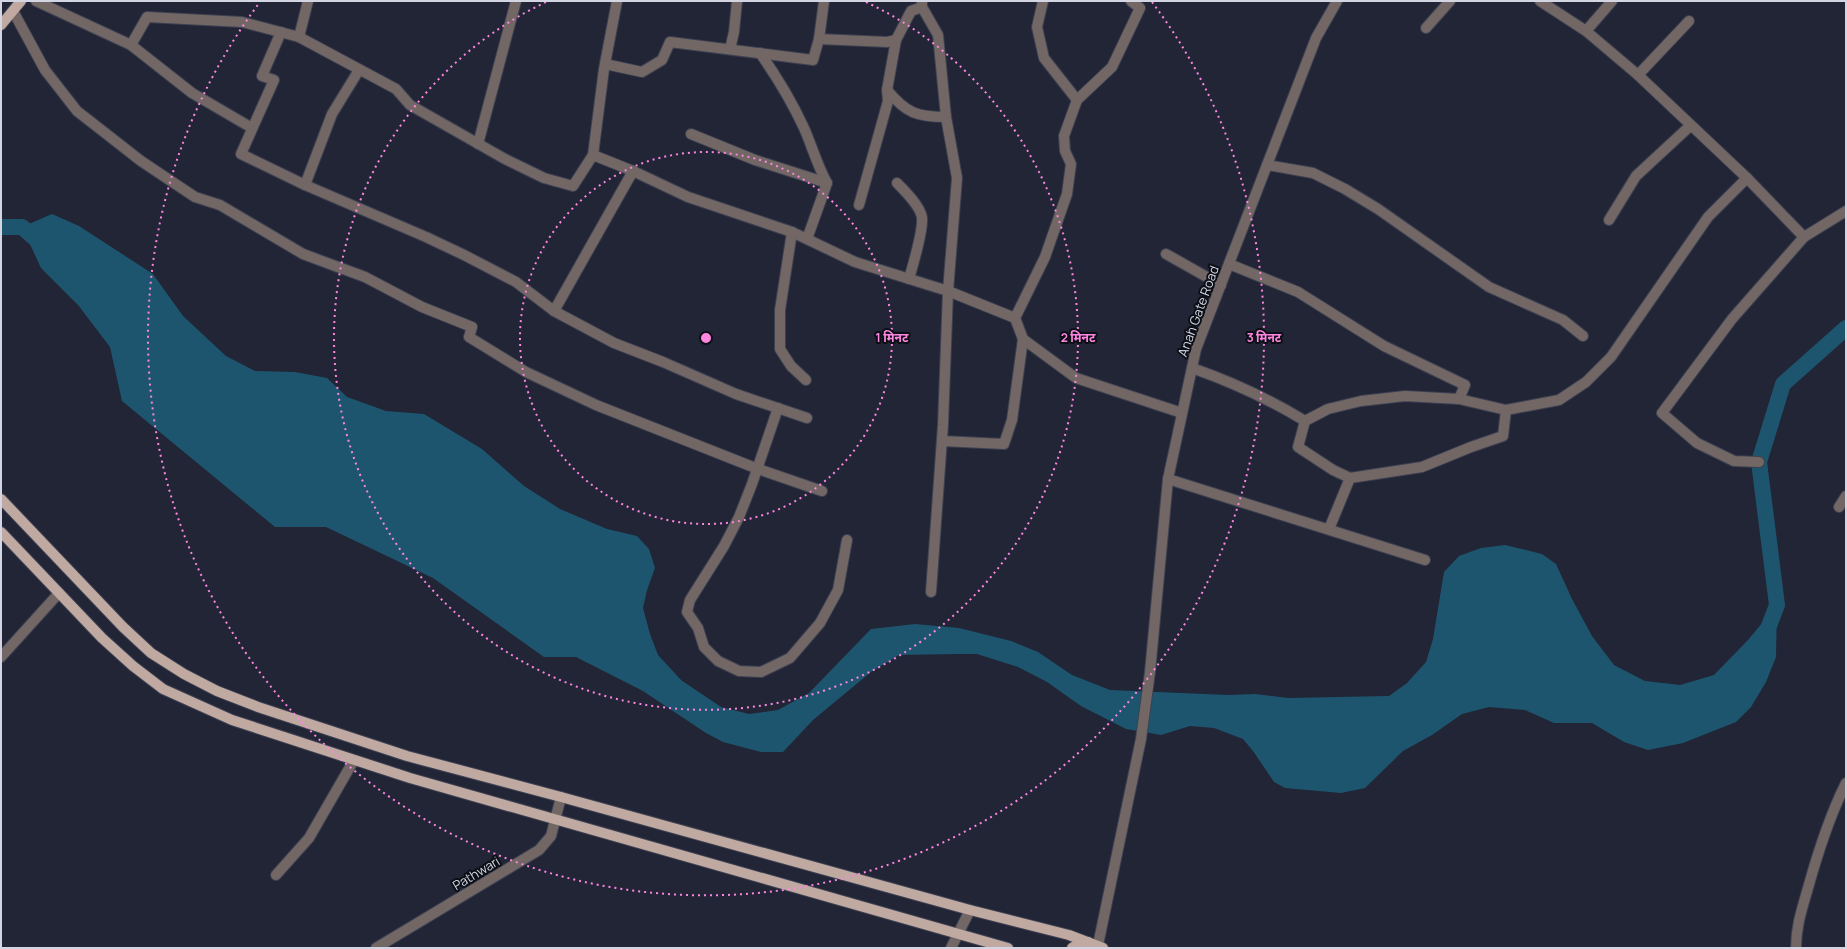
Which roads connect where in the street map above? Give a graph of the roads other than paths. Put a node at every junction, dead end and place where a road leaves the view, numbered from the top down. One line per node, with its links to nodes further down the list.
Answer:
1 (21, 1): 15 (main road)
2 (36, 1): 24 (street)
3 (308, 1): 21 (street)
4 (516, 1): 36 (street)
5 (617, 1): 27 (street)
6 (737, 1): 25 (street)
7 (824, 1): 22 (street)
8 (1043, 1): 31 (street)
9 (1131, 1): 31 (street)
10 (1337, 1): 38 (street, Anah Gate Road)
11 (1450, 1): 18 (street)
12 (1540, 1): 19 (street)
13 (1612, 1): 19 (street)
14 (922, 4): 23 (street); 32 (street)
15 (13, 11): 17 (main road); 69 (street)
16 (1689, 21): 29 (street)
17 (1, 25)
18 (1426, 28)
19 (1586, 31): 29 (street)
20 (281, 32): 21 (street); 24 (street); 34 (street)
21 (299, 37): 28 (street)
22 (819, 39): 23 (street); 26 (street)
23 (896, 40): 30 (street)
24 (131, 45): 34 (street)
25 (730, 49): 26 (street); 27 (street)
26 (760, 53): 41 (street)
27 (605, 64): 37 (street)
28 (359, 70): 36 (street); 43 (street)
29 (1638, 75): 33 (street)
30 (887, 90): 32 (street); 44 (street)
31 (1077, 100): 56 (street)
32 (946, 118): 54 (street)
33 (1690, 126): 40 (street); 46 (street)
34 (252, 128): 43 (street)
35 (691, 134): 41 (street)
36 (478, 144): 37 (street)
37 (593, 155): 39 (street)
38 (1267, 165): 51 (street, Anah Gate Road); 57 (street)
39 (633, 171): 47 (street); 55 (street)
40 (1747, 178): 48 (street); 63 (street)
41 (827, 183): 49 (street)
42 (897, 183): 52 (street)
43 (305, 185): 55 (street)
44 (859, 205)
45 (1846, 211): 48 (street)
46 (1609, 220)
47 (792, 232): 49 (street); 60 (street)
48 (1804, 237): 68 (street)
49 (807, 239): 52 (street)
50 (1166, 254): 53 (street)
51 (1229, 264): 53 (street, Anah Gate Road); 61 (street)
52 (909, 279): 54 (street)
53 (1221, 285): 59 (street, Anah Gate Road)
54 (948, 291): 56 (street); 67 (street)
55 (554, 311): 62 (street)
56 (1016, 318): 58 (street)
57 (1583, 336)
58 (1023, 339): 64 (street); 67 (street)
59 (1192, 368): 64 (street, Anah Gate Road); 66 (street)
60 (806, 380)
61 (1459, 399): 63 (street); 66 (street)
62 (778, 408): 65 (street); 69 (street)
63 (1506, 410): 70 (street)
64 (1182, 413): 71 (street, Anah Gate Road)
65 (807, 418)
66 (1305, 421): 70 (street)
67 (942, 442): 80 (street)
68 (1759, 462)
69 (758, 468): 72 (street); 78 (street)
70 (1350, 478): 76 (street)
71 (1168, 479): 76 (street); 90 (street, Anah Gate Road)
72 (822, 491)
73 (1846, 496): 75 (street)
74 (1, 499): 85 (main road)
75 (1839, 507)
76 (1329, 529): 79 (street)
77 (1, 532): 81 (main road)
78 (848, 540)
79 (1425, 560)
80 (930, 592)
81 (59, 593): 82 (street); 83 (main road)
82 (1, 657)
83 (354, 760): 86 (main road); 87 (street)
84 (1846, 783): 95 (street)
85 (561, 796): 86 (street, Pathwari); 88 (main road)
86 (556, 818): 89 (main road); 91 (street, Pathwari)
87 (276, 875)
88 (970, 910): 89 (street); 90 (main road)
89 (958, 935): 92 (street); 93 (main road)
90 (1097, 945): 94 (main road)
91 (376, 948)
92 (951, 948)
93 (1008, 948)
94 (1072, 948)
95 (1796, 948)

